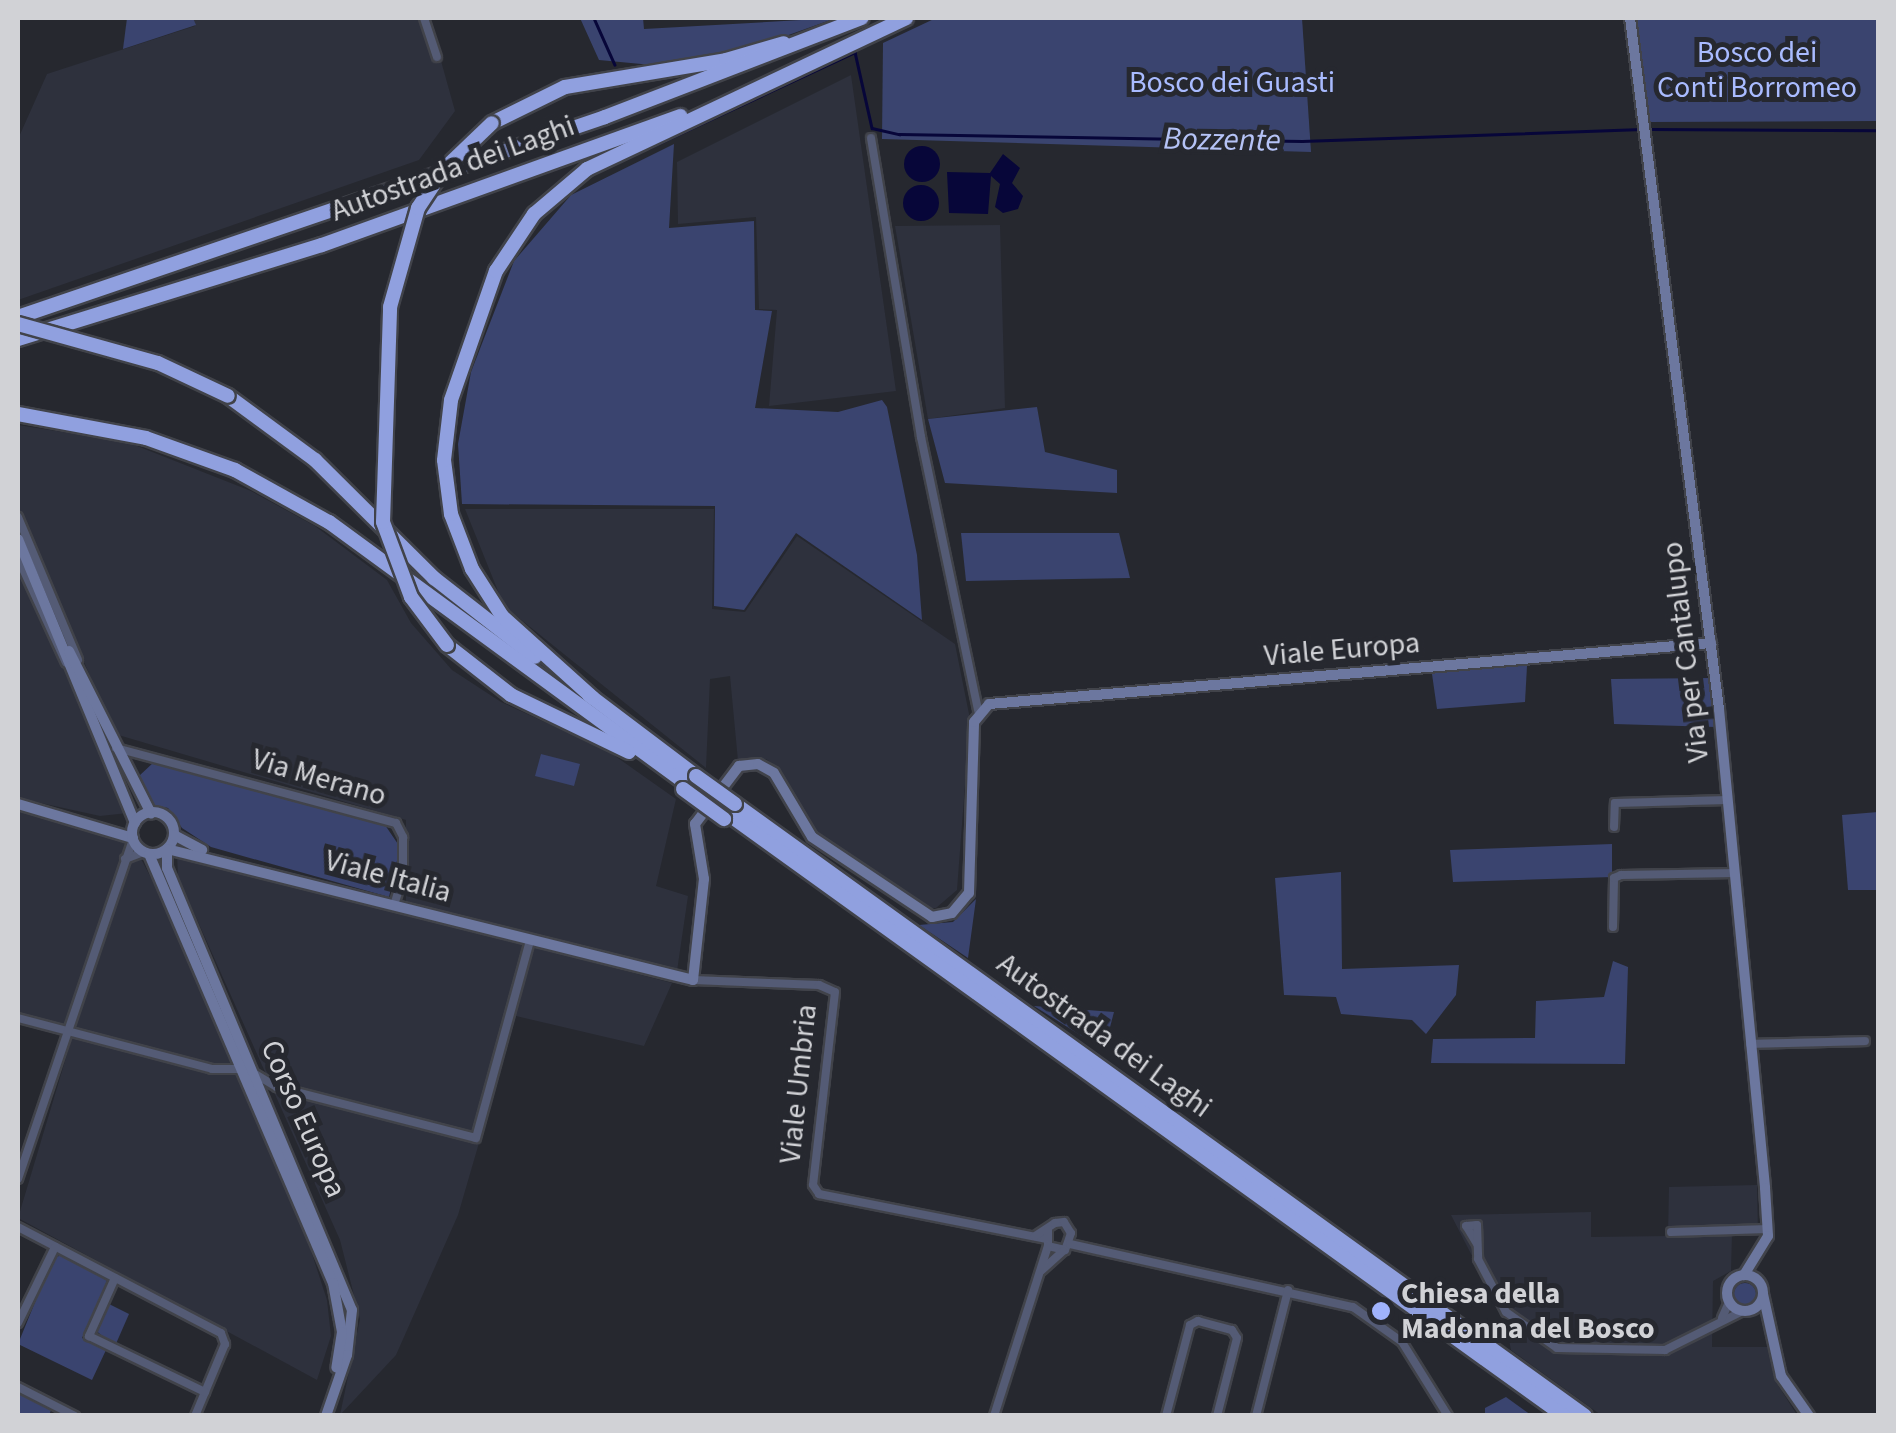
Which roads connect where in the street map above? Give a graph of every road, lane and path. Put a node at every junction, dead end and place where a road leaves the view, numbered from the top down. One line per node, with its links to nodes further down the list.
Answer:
1 (424, 18): 6 (street)
2 (894, 18): 9 (highway, Autostrada dei Laghi)
3 (906, 18): 16 (highway)
4 (1630, 18): 14 (street, Via per Cantalupo)
5 (857, 20): 8 (highway, Autostrada dei Laghi); 21 (highway, bridge)
6 (437, 56)
7 (871, 138): 17 (street)
8 (18, 320): 16 (highway, bridge)
9 (18, 339)
10 (18, 414): 21 (highway)
11 (18, 518): 15 (street)
12 (18, 539): 15 (street)
13 (18, 558): 15 (street)
14 (1711, 643): 17 (street, Viale Europa); 22 (street, Via per Cantalupo)
15 (75, 667): 18 (street); 27 (street)
16 (593, 698): 21 (highway, Autostrada dei Laghi)
17 (978, 710): 37 (street)
18 (116, 748): 19 (street, Via Merano); 20 (street)
19 (148, 756): 20 (street); 34 (street, Via Merano)
20 (128, 772): 24 (street)
21 (689, 783): 25 (highway, Autostrada dei Laghi, bridge)
22 (1728, 800): 26 (street); 33 (street, Via per Cantalupo)
23 (18, 804): 27 (street)
24 (151, 812): 27 (street); 28 (street)
25 (729, 812): 74 (highway, Autostrada dei Laghi); 75 (highway, Autostrada dei Laghi)
26 (1614, 827)
27 (134, 831): 30 (street); 31 (street)
28 (174, 835): 29 (street); 32 (street, Viale Italia)
29 (167, 849): 30 (street); 32 (street, Viale Italia); 43 (street, Corso Europa)
30 (146, 853): 31 (street); 42 (street, Corso Europa)
31 (126, 859): 39 (street)
32 (231, 862): 34 (street, Viale Italia)
33 (1735, 874): 35 (street); 41 (street, Via per Cantalupo)
34 (394, 905): 36 (street, Viale Italia)
35 (1613, 928)
36 (531, 941): 37 (street, Viale Umbria); 43 (street)
37 (694, 980): 48 (street, Viale Umbria)
38 (18, 1018): 39 (street)
39 (68, 1029): 42 (street); 44 (street)
40 (1865, 1041): 41 (street)
41 (1750, 1044): 46 (street, Via per Cantalupo)
42 (241, 1068): 68 (street, Corso Europa)
43 (255, 1074): 68 (street, Corso Europa)
44 (18, 1179)
45 (18, 1227): 50 (street)
46 (1768, 1229): 47 (street); 52 (street, Via per Cantalupo)
47 (1671, 1232)
48 (1048, 1238): 51 (street); 51 (street); 56 (street)
49 (1478, 1244): 62 (street)
50 (55, 1248): 54 (street); 63 (street)
51 (1066, 1248): 56 (street); 57 (street)
52 (1754, 1265): 53 (street); 55 (street, Via per Cantalupo)
53 (1744, 1275): 55 (street); 59 (street)
54 (115, 1278): 65 (street); 65 (street)
55 (1756, 1279): 58 (street)
56 (1033, 1287): 69 (street)
57 (1288, 1290): 72 (street); 73 (street)
58 (1763, 1294): 60 (street); 61 (street)
59 (1729, 1302): 60 (street); 62 (street)
60 (1747, 1311): 61 (street); 62 (street)
61 (1769, 1316): 76 (street)
62 (1722, 1318)
63 (18, 1323)
64 (18, 1387): 66 (street)
65 (205, 1392): 67 (street)
66 (76, 1416)
67 (195, 1416)
68 (324, 1416)
69 (994, 1416)
70 (1166, 1416): 71 (street)
71 (1217, 1416)
72 (1256, 1416)
73 (1448, 1416)
74 (1564, 1416)
75 (1585, 1416)
76 (1809, 1416)

